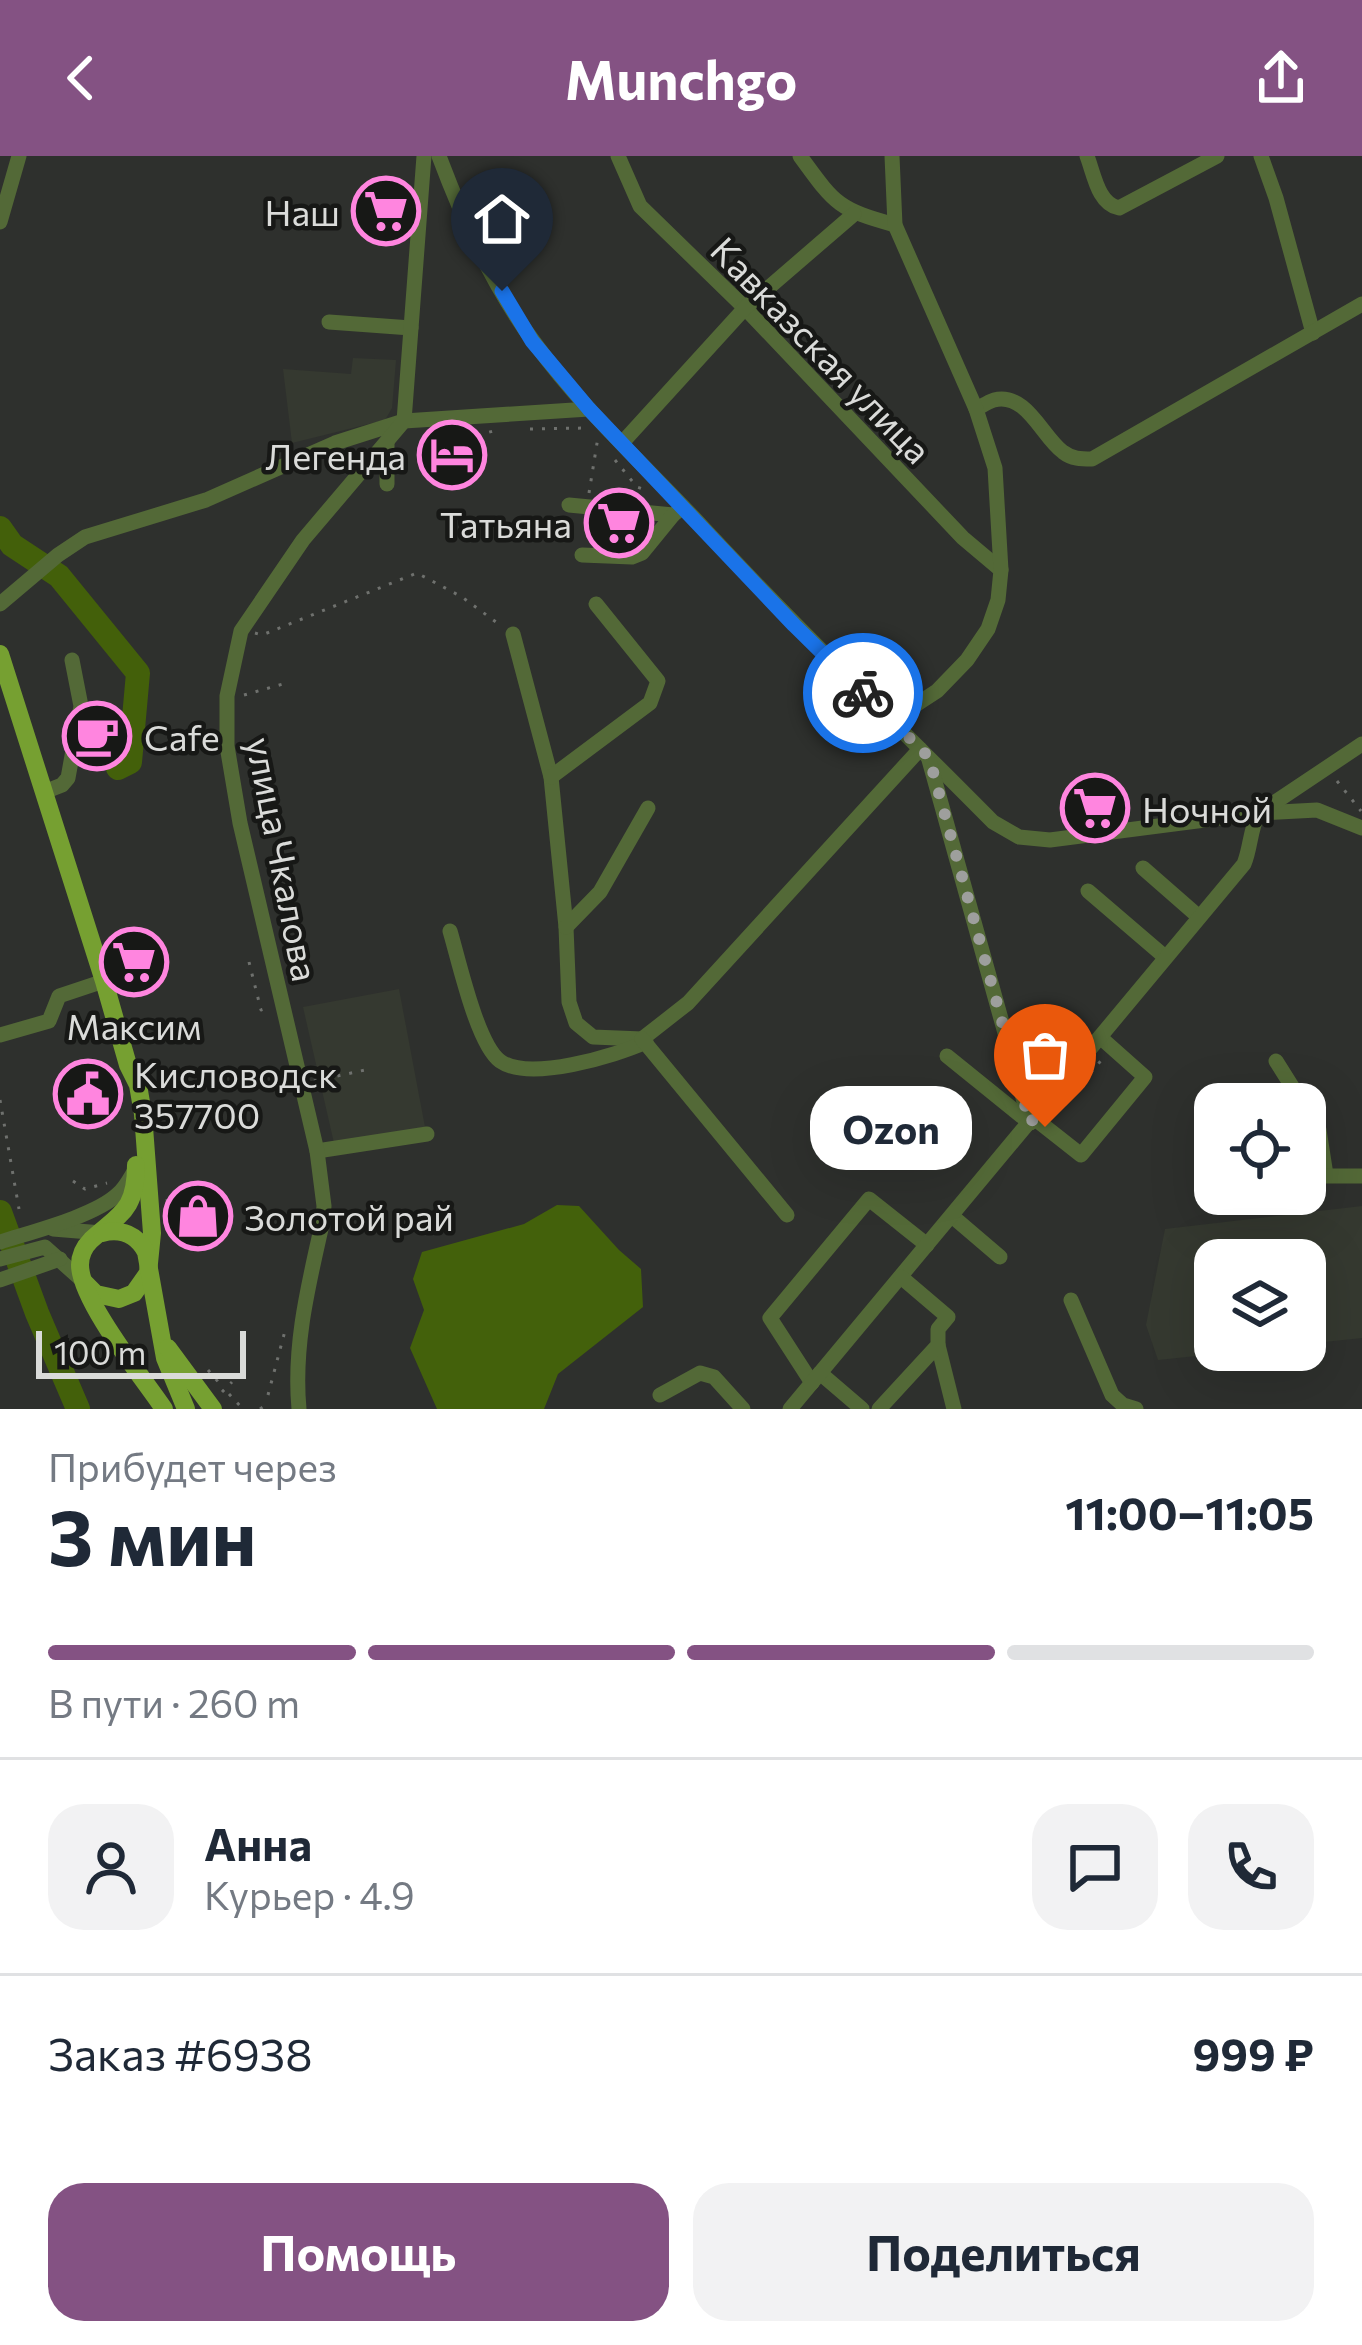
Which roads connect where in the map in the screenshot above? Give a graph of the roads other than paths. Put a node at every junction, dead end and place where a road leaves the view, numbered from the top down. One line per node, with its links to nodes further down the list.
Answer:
1 (19, 156): 11 (street)
2 (424, 156): 16 (street)
3 (439, 156): 18 (street)
4 (618, 156): 14 (street, Кавказская улица)
5 (800, 156): 10 (street)
6 (892, 156): 12 (street)
7 (1087, 156): 8 (street)
8 (1216, 156)
9 (1262, 156): 17 (street)
10 (854, 214): 12 (street); 14 (street)
11 (0, 222)
12 (896, 225): 19 (street)
13 (1362, 304): 17 (street)
14 (745, 308): 22 (street); 27 (street, Кавказская улица)
15 (329, 322): 16 (street)
16 (411, 328): 20 (street)
17 (1313, 334): 19 (street)
18 (589, 409): 20 (street); 22 (street)
19 (976, 409): 27 (street)
20 (404, 421): 21 (street, улица Чкалова); 28 (street)
21 (387, 442): 23 (street); 57 (street, улица Чкалова)
22 (618, 446): 25 (street)
23 (387, 484)
24 (568, 505): 25 (street)
25 (678, 511): 26 (street); 33 (street)
26 (583, 555)
27 (1001, 569): 33 (street)
28 (0, 604)
29 (596, 604): 36 (street)
30 (513, 634): 36 (street)
31 (0, 654): 37 (main road)
32 (71, 660): 37 (street)
33 (891, 721): 35 (street)
34 (1362, 744): 39 (street)
35 (925, 753): 39 (street); 50 (street); 55 (street)
36 (551, 777): 44 (street)
37 (44, 792): 47 (main road)
38 (648, 808): 44 (street)
39 (1259, 813): 40 (street); 43 (street)
40 (1362, 828)
41 (1143, 868): 43 (street)
42 (1088, 891): 46 (street)
43 (1199, 917): 46 (street)
44 (566, 927): 50 (street)
45 (450, 931): 50 (street)
46 (1165, 956): 49 (street)
47 (104, 981): 48 (street); 53 (main road)
48 (0, 1035)
49 (1100, 1037): 55 (street); 55 (street)
50 (644, 1041): 61 (street)
51 (947, 1056): 55 (street)
52 (1276, 1061): 54 (street)
53 (128, 1065): 58 (main road); 71 (main road)
54 (1290, 1083)
55 (1032, 1121): 62 (street)
56 (428, 1134): 57 (street)
57 (317, 1150): 84 (street, улица Чкалова)
58 (136, 1167): 63 (street); 64 (main road)
59 (1326, 1175): 60 (street)
60 (1362, 1176)
61 (788, 1215)
62 (952, 1216): 67 (street); 68 (street)
63 (44, 1229): 64 (street); 66 (street)
64 (102, 1233): 71 (main road); 74 (main road)
65 (0, 1241): 66 (street)
66 (28, 1242): 69 (street); 70 (street)
67 (927, 1245): 72 (street); 79 (street)
68 (1000, 1257)
69 (0, 1259)
70 (60, 1259): 73 (street); 74 (street)
71 (149, 1265): 74 (main road); 76 (main road)
72 (901, 1277): 77 (street); 79 (street)
73 (4, 1279)
74 (85, 1283): 78 (main road)
75 (1071, 1300): 90 (street)
76 (162, 1339): 81 (main road); 83 (main road)
77 (938, 1345): 88 (street); 89 (street)
78 (131, 1360): 82 (main road); 83 (main road)
79 (816, 1378): 86 (street); 87 (street)
80 (660, 1395): 85 (street)
81 (216, 1401)
82 (164, 1409)
83 (186, 1409)
84 (299, 1409)
85 (743, 1409)
86 (790, 1409)
87 (862, 1409)
88 (879, 1409)
89 (954, 1409)
90 (1136, 1409)

